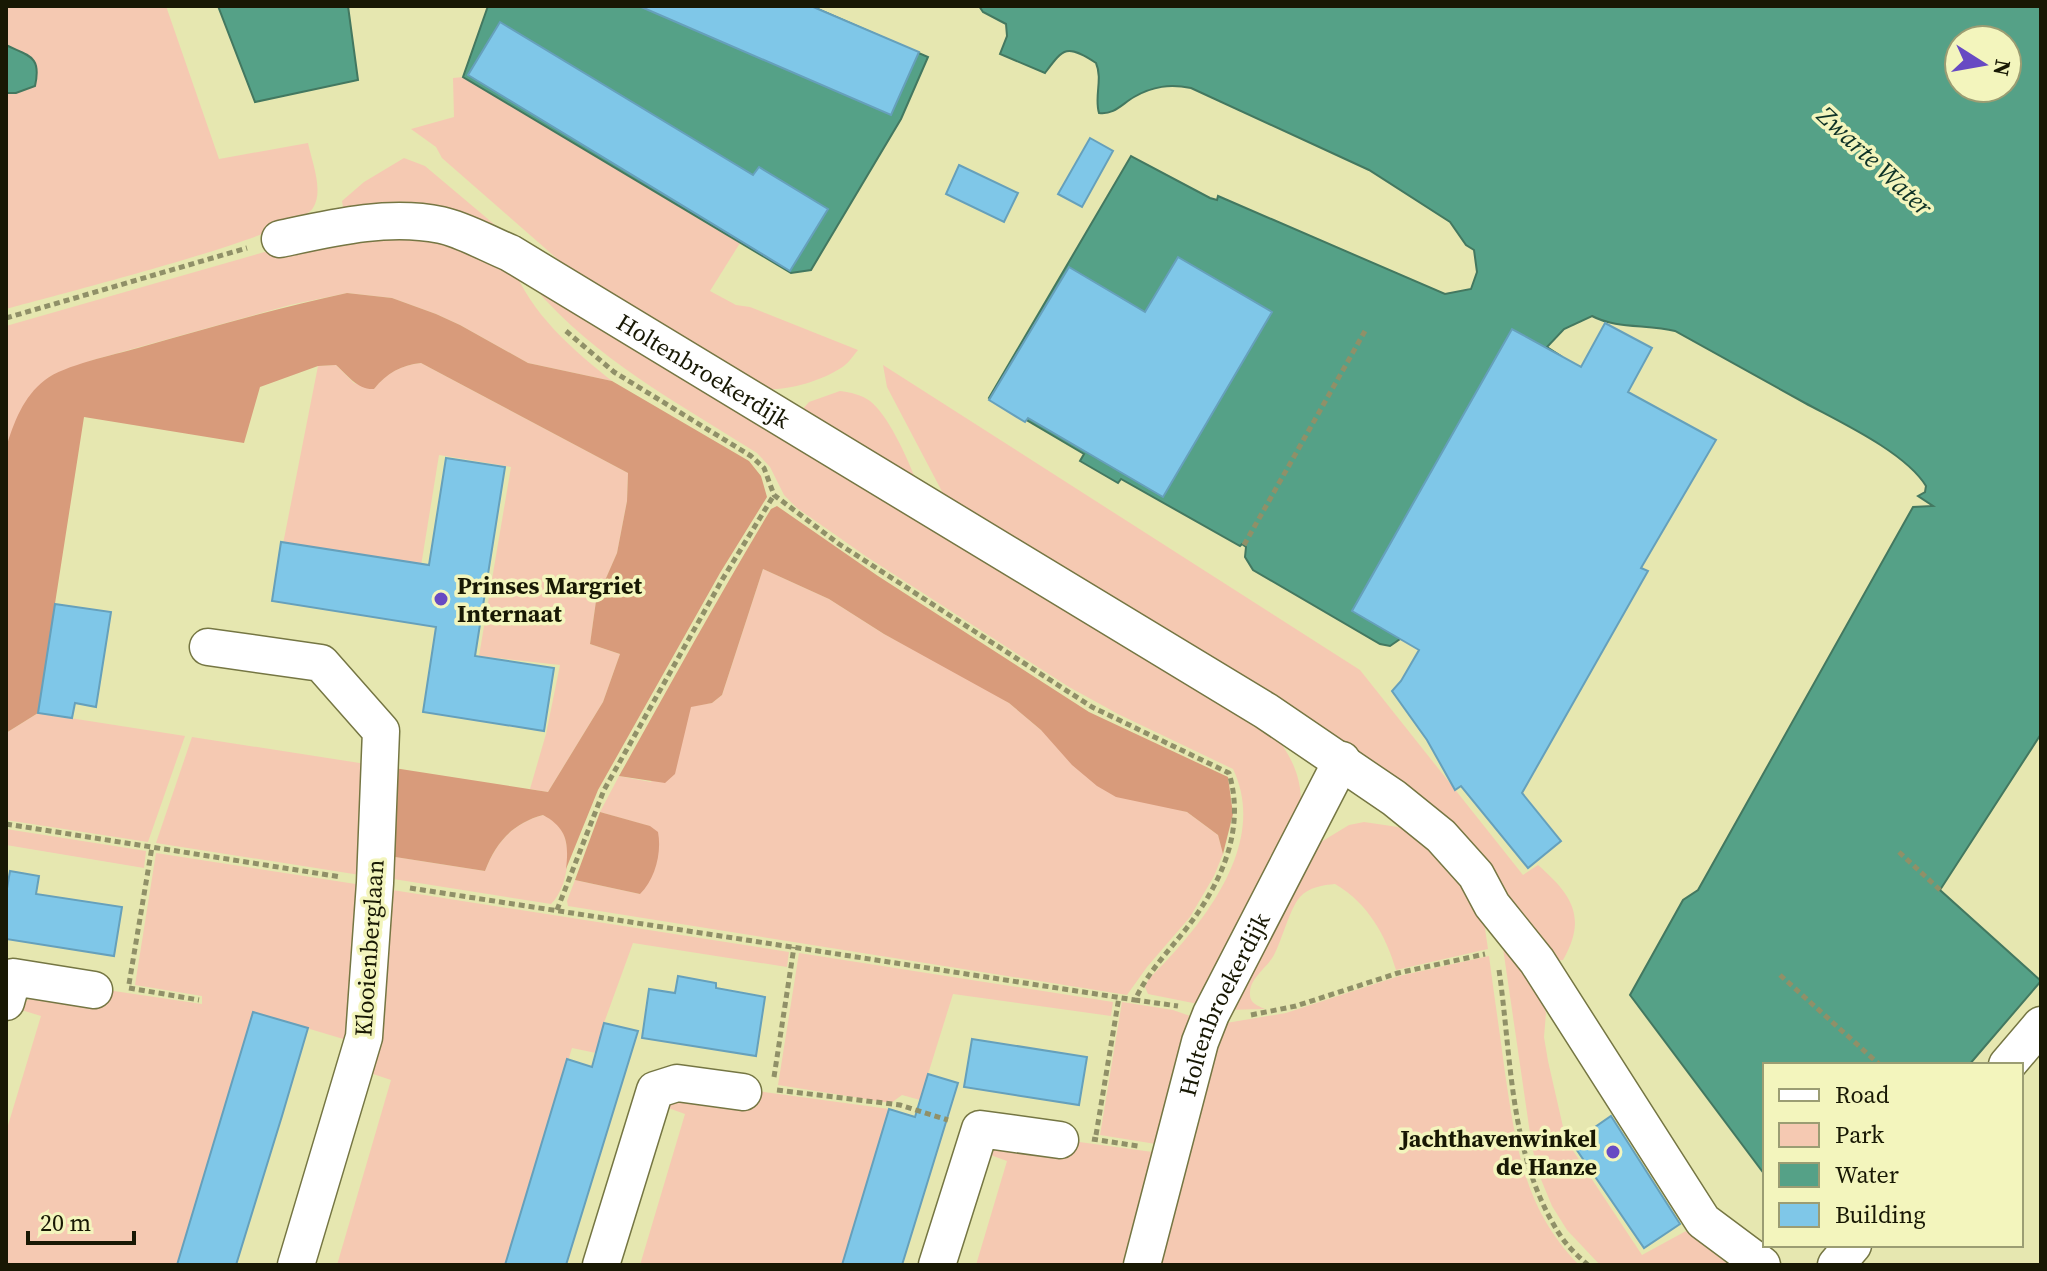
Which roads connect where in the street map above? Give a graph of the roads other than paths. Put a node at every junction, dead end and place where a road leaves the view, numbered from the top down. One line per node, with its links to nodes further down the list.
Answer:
1 (280, 239): 3 (street, Holtenbroekerdijk)
2 (208, 647): 11 (street, Klooienberglaan)
3 (1342, 760): 14 (street, Holtenbroekerdijk); 15 (street, Holtenbroekerdijk)
4 (112, 989): 5 (street)
5 (6, 1002)
6 (2041, 1025): 7 (street)
7 (2009, 1063)
8 (743, 1092): 12 (street)
9 (1078, 1140): 13 (street)
10 (1851, 1247): 16 (street)
11 (296, 1265)
12 (601, 1265)
13 (937, 1265)
14 (1142, 1265)
15 (1762, 1265)
16 (1836, 1265)

